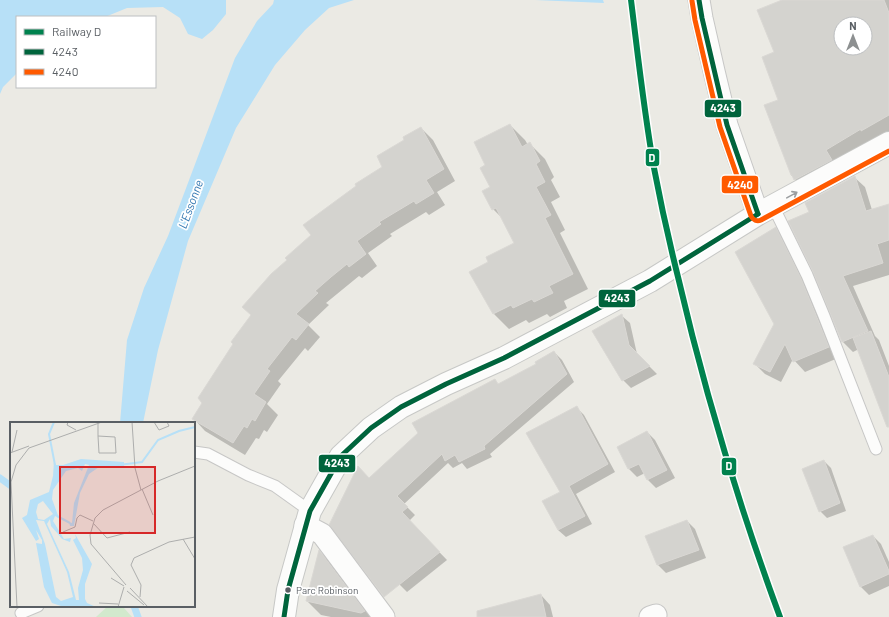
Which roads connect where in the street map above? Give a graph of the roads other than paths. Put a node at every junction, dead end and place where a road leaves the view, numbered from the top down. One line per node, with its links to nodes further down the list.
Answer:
1 (700, 5): 3 (street)
2 (889, 142): 3 (street, one-way to 2)
3 (765, 210): 4 (lane); 6 (street)
4 (876, 449)
5 (195, 452): 6 (lane)
6 (308, 518): 9 (street); 10 (street)
7 (36, 607): 8 (lane)
8 (21, 613)
9 (284, 617)
10 (384, 617)

